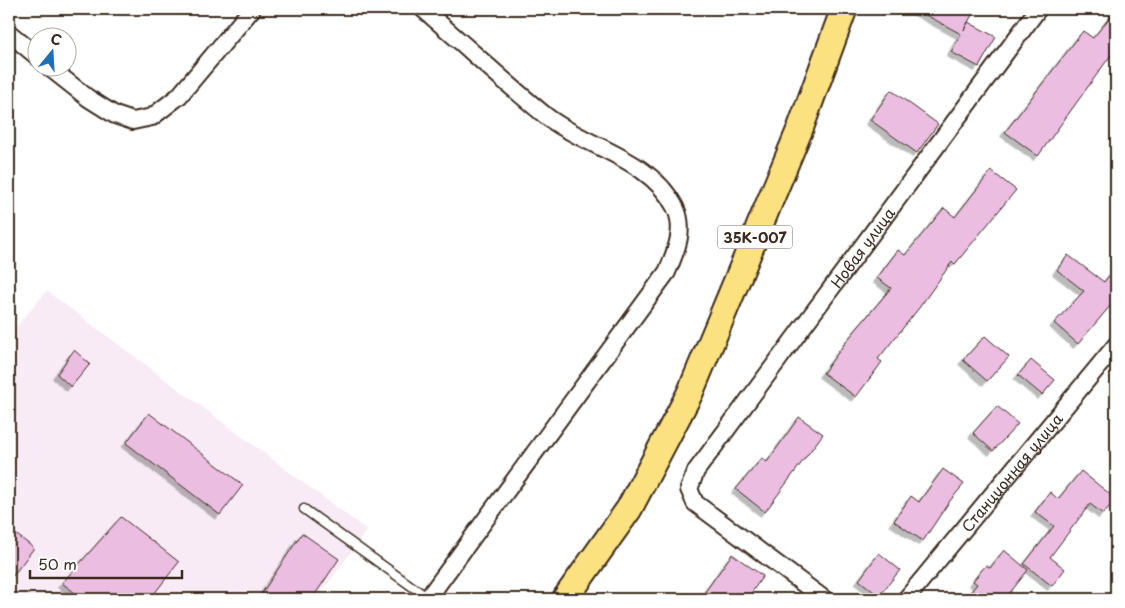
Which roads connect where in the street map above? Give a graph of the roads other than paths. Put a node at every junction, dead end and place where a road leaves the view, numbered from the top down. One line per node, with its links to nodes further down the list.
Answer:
1 (252, 9): 7 (street)
2 (423, 9): 10 (street)
3 (844, 9): 11 (main road, 35К-007)
4 (1038, 9): 12 (street, Новая улица)
5 (9, 33): 6 (street)
6 (28, 49)
7 (63, 78)
8 (1116, 345): 13 (street, Станционная улица)
9 (304, 509): 10 (lane)
10 (429, 599)
11 (565, 599)
12 (824, 599)
13 (906, 599)

